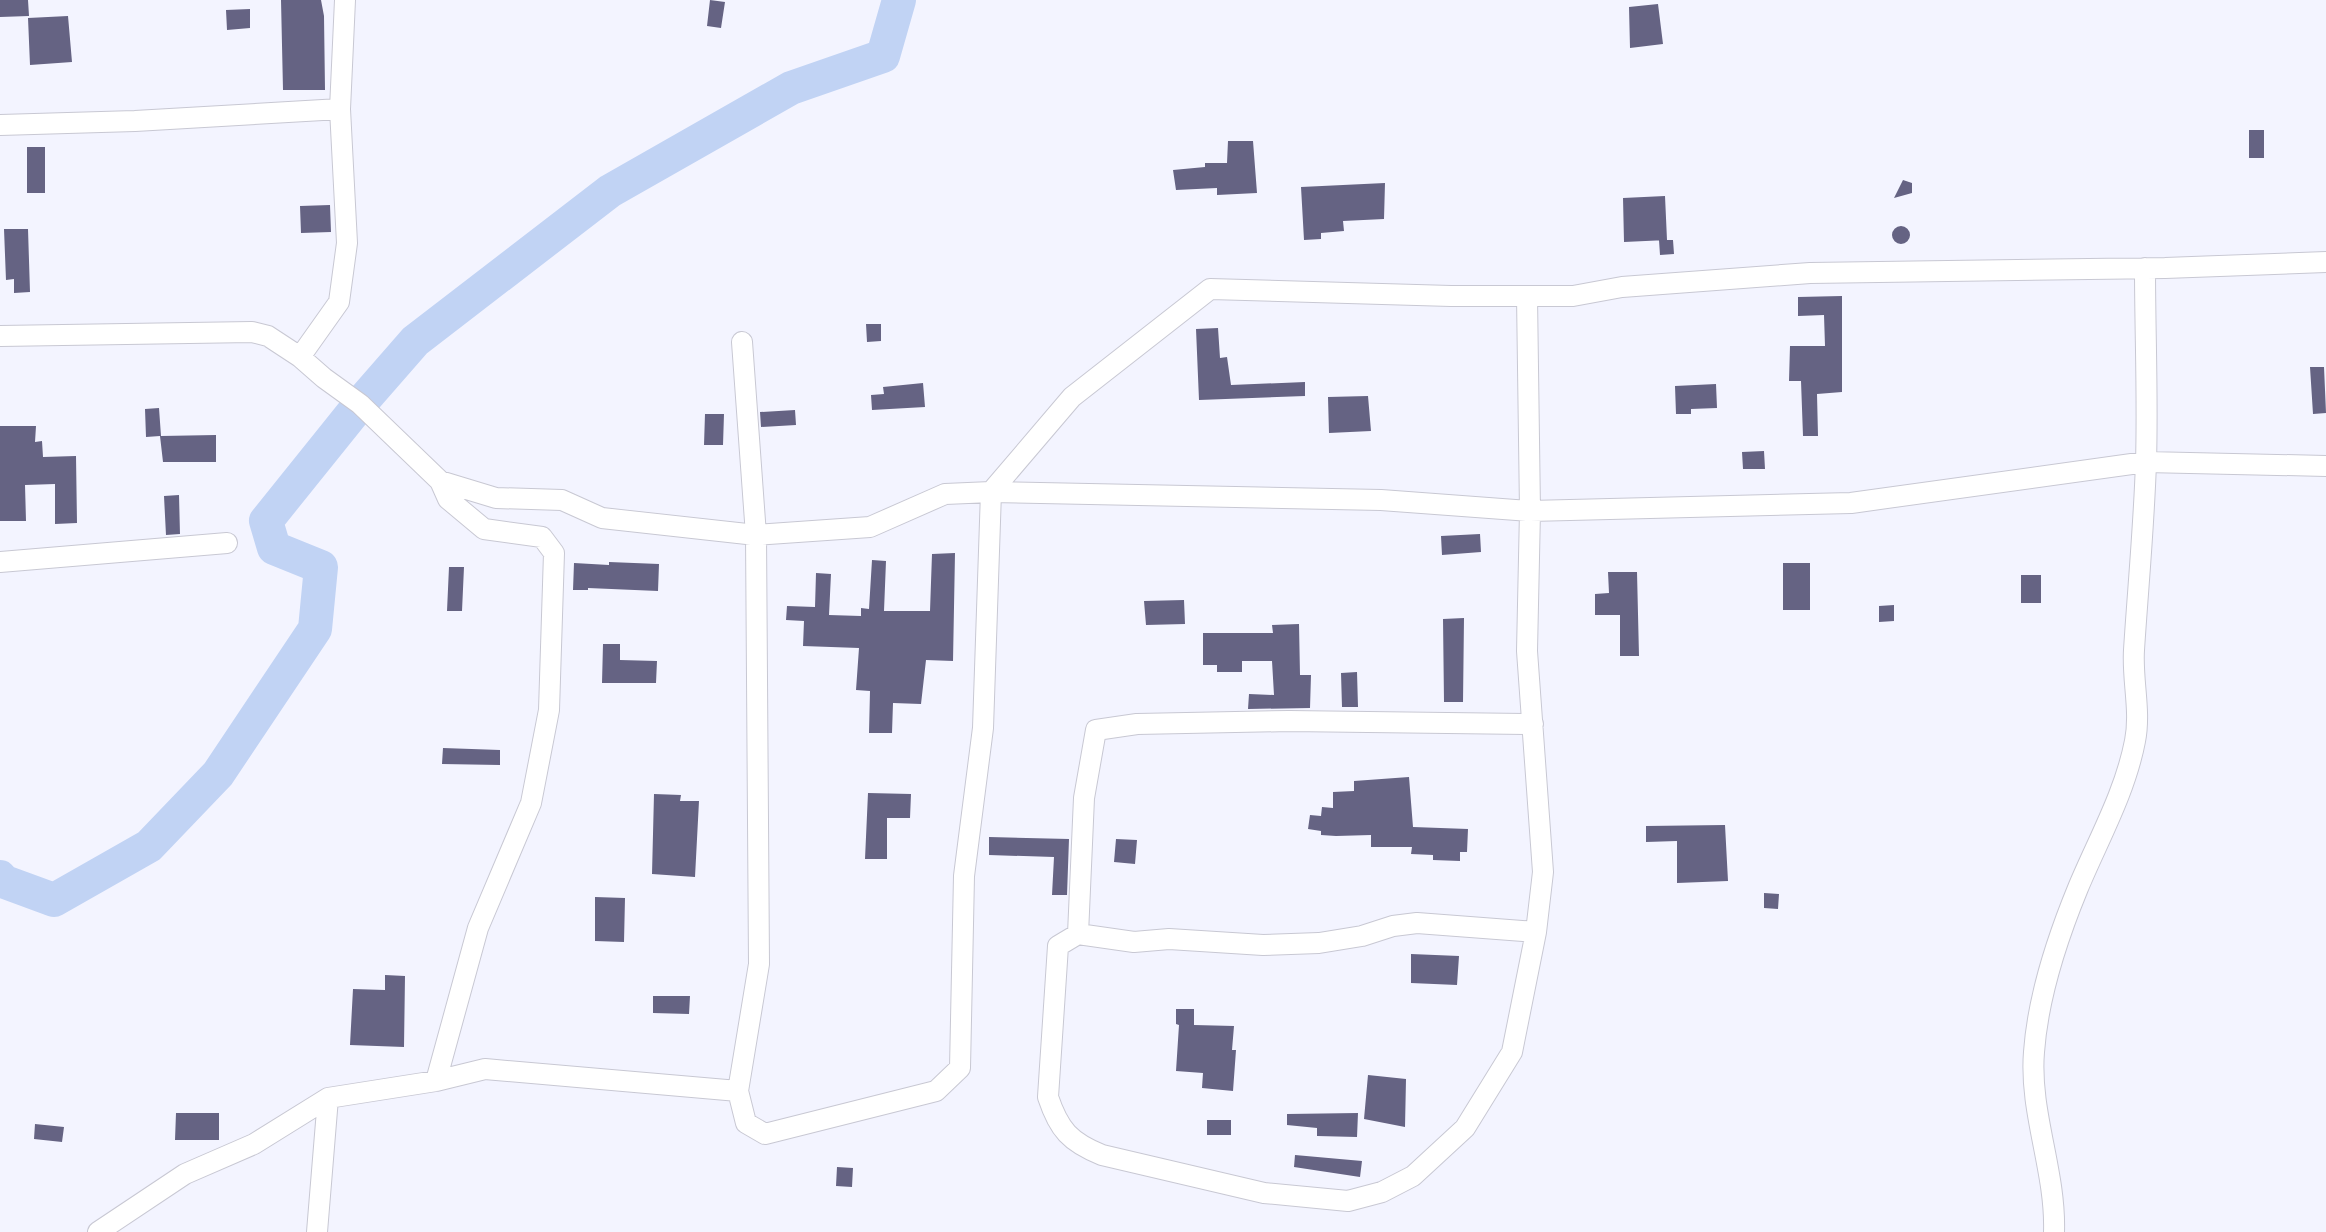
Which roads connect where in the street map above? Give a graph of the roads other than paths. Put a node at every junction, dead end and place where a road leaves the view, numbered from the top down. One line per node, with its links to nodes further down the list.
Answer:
1 (345, 0): 2 (street)
2 (340, 109): 3 (street); 9 (street)
3 (0, 125)
4 (2326, 262): 5 (street)
5 (2145, 268): 6 (street); 10 (street)
6 (1527, 296): 13 (street); 14 (street)
7 (0, 336): 9 (street)
8 (742, 342): 15 (street)
9 (300, 357): 12 (street)
10 (2146, 462): 11 (street); 14 (street); 26 (street)
11 (2326, 466)
12 (440, 481): 15 (street); 21 (street)
13 (991, 492): 14 (street); 15 (street); 22 (street)
14 (1530, 511): 18 (street)
15 (756, 535): 22 (street)
16 (227, 543): 17 (street)
17 (0, 562)
18 (1533, 724): 19 (street); 20 (street)
19 (1536, 932): 20 (street); 20 (street)
20 (1078, 934)
21 (436, 1081): 22 (street); 23 (street)
22 (738, 1091)
23 (328, 1098): 24 (street); 25 (street)
24 (98, 1232)
25 (317, 1232)
26 (2054, 1232)

